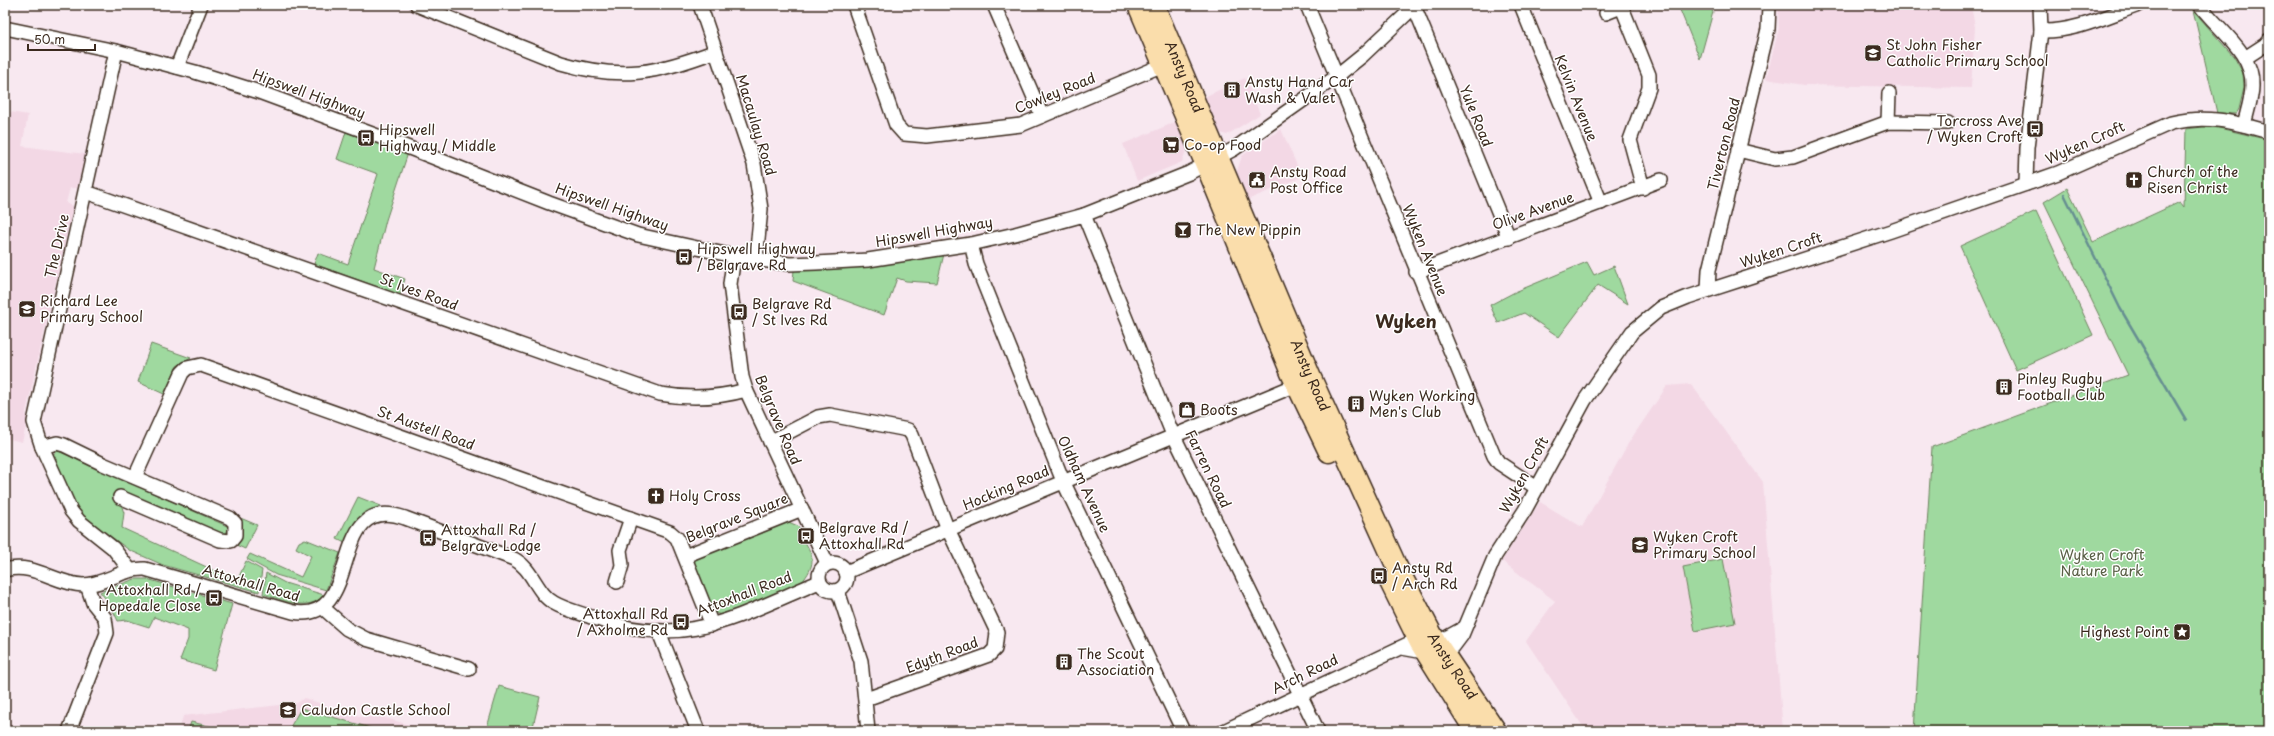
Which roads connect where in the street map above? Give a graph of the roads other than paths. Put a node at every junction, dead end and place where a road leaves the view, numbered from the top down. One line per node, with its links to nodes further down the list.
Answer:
1 (201, 5): 24 (street)
2 (417, 5): 20 (street)
3 (700, 5): 20 (street, Macaulay Road)
4 (854, 5): 27 (street, Cowley Road)
5 (994, 5): 27 (street)
6 (1138, 5): 23 (highway, Ansty Road)
7 (1154, 5): 33 (highway, Ansty Road)
8 (1307, 5): 25 (street, Wyken Avenue)
9 (1521, 5): 38 (street, Kelvin Avenue)
10 (1768, 5): 32 (street, Tiverton Road)
11 (2040, 5): 18 (street)
12 (2139, 5): 18 (street)
13 (2200, 5): 22 (street)
14 (1415, 6): 25 (street, Hipswell Highway); 40 (street, Yule Road)
15 (1621, 6): 16 (street); 36 (street)
16 (1606, 13)
17 (5, 28): 21 (street, Hipswell Highway)
18 (2041, 30): 35 (street)
19 (2269, 40): 22 (street)
20 (716, 51): 43 (street, Macaulay Road)
21 (116, 52): 24 (street, Hipswell Highway); 37 (street, The Drive)
22 (2245, 58): 30 (street)
23 (1163, 65): 27 (street, Cowley Road); 33 (highway, Ansty Road)
24 (178, 67): 42 (street, Hipswell Highway)
25 (1336, 77): 33 (street, Hipswell Highway); 44 (street, Wyken Avenue)
26 (1889, 93): 28 (street)
27 (1042, 116)
28 (1888, 122): 29 (street); 32 (street)
29 (1948, 123)
30 (2244, 125): 31 (street, Wyken Croft); 35 (street, Wyken Croft)
31 (2269, 132)
32 (1738, 150): 45 (street, Tiverton Road)
33 (1213, 161): 39 (street, Hipswell Highway); 46 (highway, Ansty Road)
34 (1661, 180): 36 (street, Olive Avenue)
35 (2026, 184): 45 (street, Wyken Croft)
36 (1643, 188): 38 (street, Olive Avenue)
37 (86, 192): 47 (street, St Ives Road); 50 (street, The Drive)
38 (1601, 203): 40 (street, Olive Avenue)
39 (1084, 214): 41 (street, Hipswell Highway); 48 (street, Farren Road)
40 (1509, 238): 44 (street, Olive Avenue)
41 (970, 244): 43 (street, Hipswell Highway); 52 (street, Oldham Avenue)
42 (734, 256): 43 (street, Hipswell Highway); 47 (street, Belgrave Road)
43 (756, 259)
44 (1416, 272): 53 (street, Wyken Avenue)
45 (1708, 290): 53 (street, Wyken Croft)
46 (1299, 384): 48 (street, Hocking Road); 70 (highway, Ansty Road)
47 (746, 390): 49 (street, Belgrave Road)
48 (1174, 436): 52 (street, Hocking Road); 72 (street, Farren Road)
49 (770, 442): 55 (street, Belgrave Road); 57 (street, Edyth Road)
50 (42, 447): 51 (street); 61 (street)
51 (135, 477): 54 (street); 56 (street, St Austell Road)
52 (1063, 481): 57 (street, Hocking Road); 77 (street, Oldham Avenue)
53 (1537, 488): 70 (street, Wyken Croft)
54 (120, 498)
55 (802, 509): 58 (street, Belgrave Square); 59 (street, Belgrave Road)
56 (631, 518): 58 (street, St Austell Road); 63 (street)
57 (948, 530): 62 (street, Hocking Road); 73 (street, Edyth Road)
58 (685, 556): 68 (street, St Austell Road)
59 (827, 563): 62 (street); 64 (street)
60 (5, 570): 65 (street)
61 (130, 570): 65 (street); 67 (street, Attoxhall Road)
62 (846, 572): 66 (street)
63 (617, 582)
64 (819, 582): 66 (street); 68 (street, Attoxhall Road)
65 (87, 585): 74 (street)
66 (838, 591): 73 (street)
67 (322, 607): 69 (street, Attoxhall Road); 71 (street)
68 (712, 625): 69 (street, Attoxhall Road)
69 (658, 632): 75 (street)
70 (1426, 648): 72 (street, Arch Road); 80 (highway, Ansty Road); 81 (highway, Ansty Road)
71 (469, 668)
72 (1300, 695): 78 (street, Arch Road); 79 (street, Farren Road)
73 (866, 699): 76 (street)
74 (69, 731)
75 (698, 731)
76 (868, 731)
77 (1183, 731)
78 (1224, 731)
79 (1318, 731)
80 (1475, 731)
81 (1496, 731)

